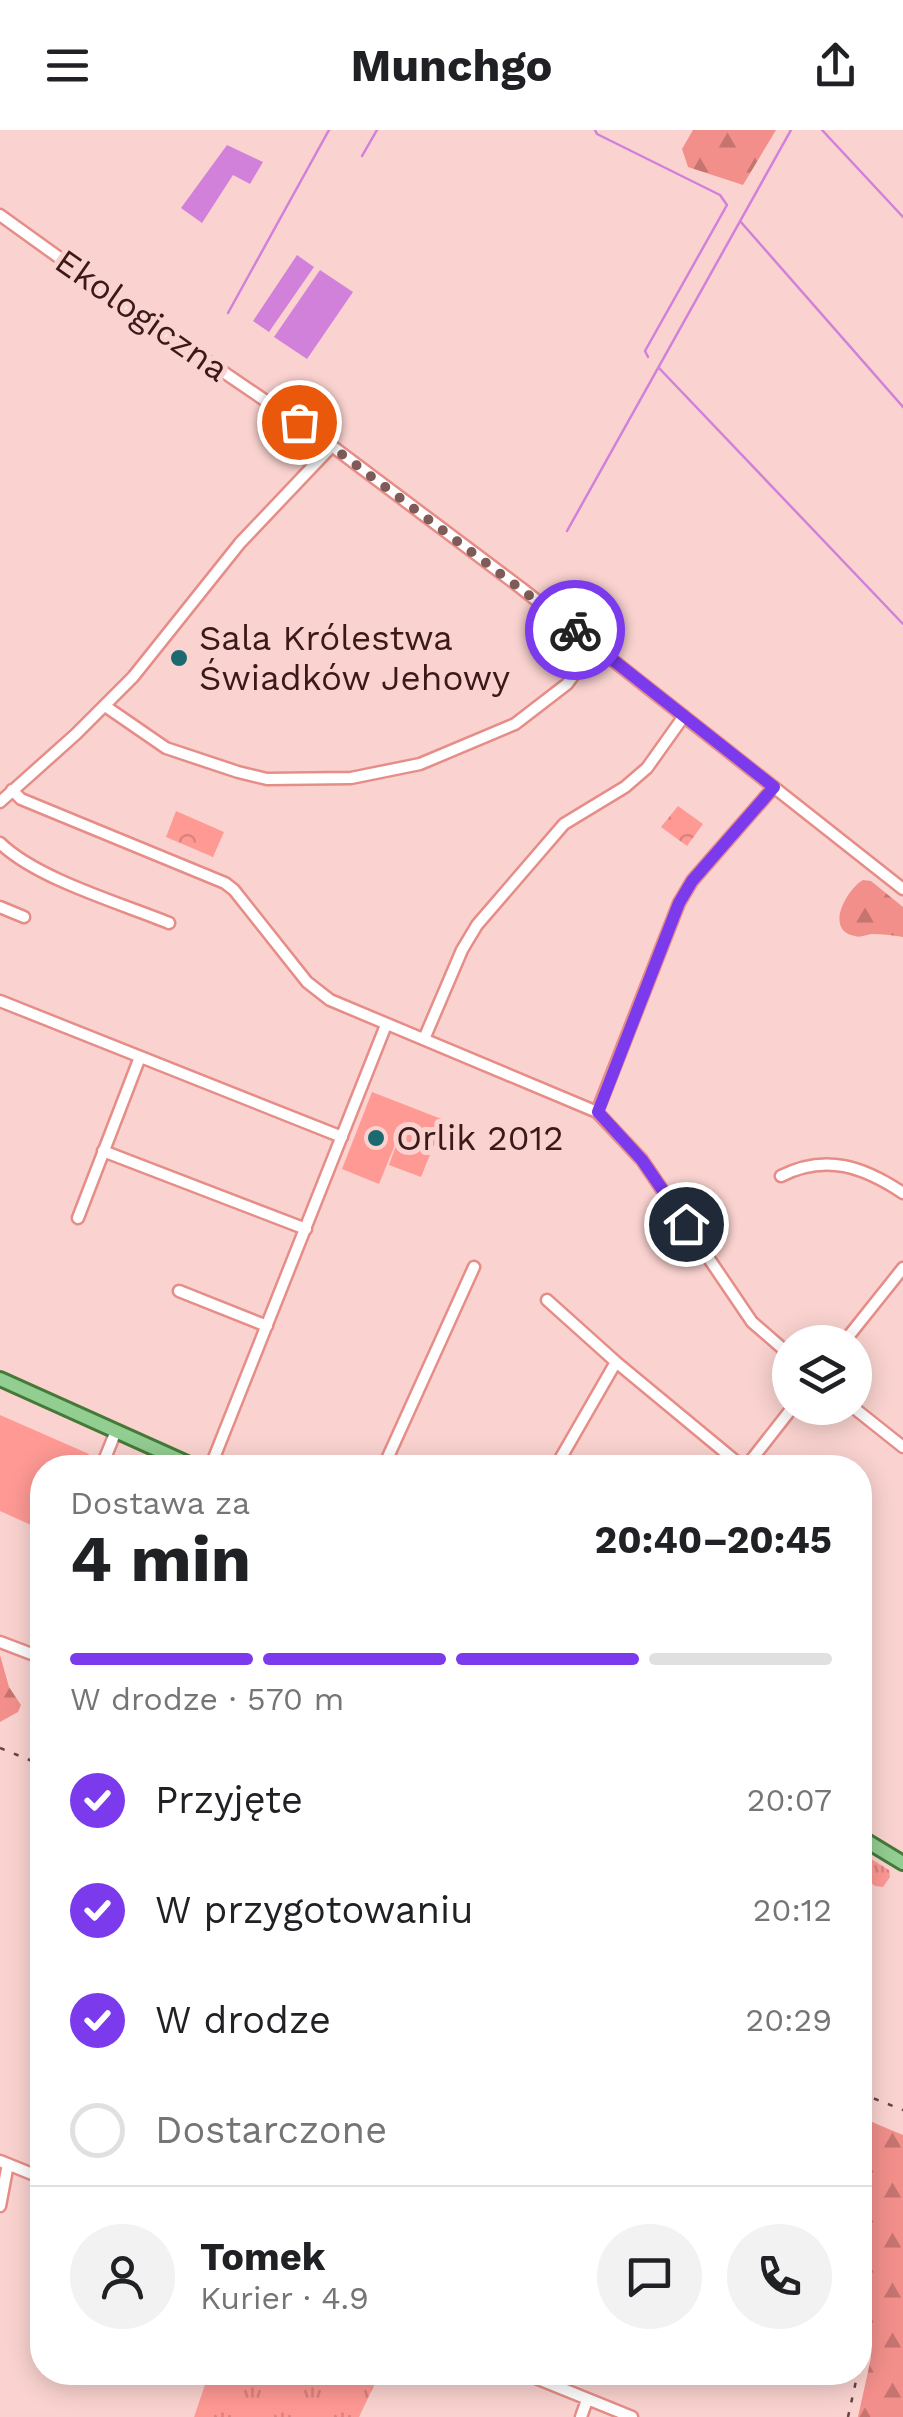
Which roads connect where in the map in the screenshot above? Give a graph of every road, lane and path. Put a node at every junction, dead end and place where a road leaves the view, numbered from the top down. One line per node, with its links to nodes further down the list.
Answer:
1 (0, 215): 2 (street, Ekologiczna)
2 (332, 446): 3 (street, Ekologiczna); 4 (street)
3 (595, 646): 4 (street); 5 (street, Ekologiczna)
4 (105, 706): 7 (street)
5 (684, 716): 6 (street, Ekologiczna); 16 (street)
6 (774, 787): 10 (street, Ekologiczna); 18 (street)
7 (12, 790): 8 (street); 15 (street)
8 (0, 802)
9 (0, 843): 13 (street)
10 (903, 889)
11 (0, 907): 12 (street)
12 (24, 917)
13 (169, 923)
14 (0, 1001): 17 (street)
15 (386, 1025): 16 (street); 19 (street)
16 (424, 1040): 18 (street)
17 (140, 1057): 19 (street); 20 (street)
18 (598, 1112): 31 (street)
19 (342, 1136): 24 (street)
20 (104, 1152): 23 (street); 24 (street)
21 (781, 1176): 22 (street)
22 (903, 1193)
23 (78, 1218)
24 (306, 1228): 30 (street)
25 (474, 1267): 41 (street)
26 (903, 1268): 29 (street)
27 (179, 1290): 30 (street)
28 (547, 1300): 32 (street)
29 (858, 1325)
30 (267, 1326): 40 (street)
31 (772, 1339)
32 (616, 1362): 42 (street); 43 (street)
33 (0, 1378): 36 (main road)
34 (872, 1423): 37 (street)
35 (779, 1425): 44 (street)
36 (116, 1431): 38 (street); 39 (main road)
37 (903, 1448)
38 (106, 1455)
39 (169, 1455)
40 (215, 1455)
41 (389, 1455)
42 (562, 1455)
43 (729, 1455)
44 (755, 1455)
45 (0, 1642): 46 (street)
46 (30, 1653)
47 (872, 1844): 48 (main road)
48 (903, 1863)
49 (4, 2162): 50 (street); 51 (street)
50 (30, 2173)
51 (0, 2206)
52 (551, 2385): 53 (street)
53 (587, 2400): 54 (street); 55 (street)
54 (581, 2417)
55 (632, 2417)

